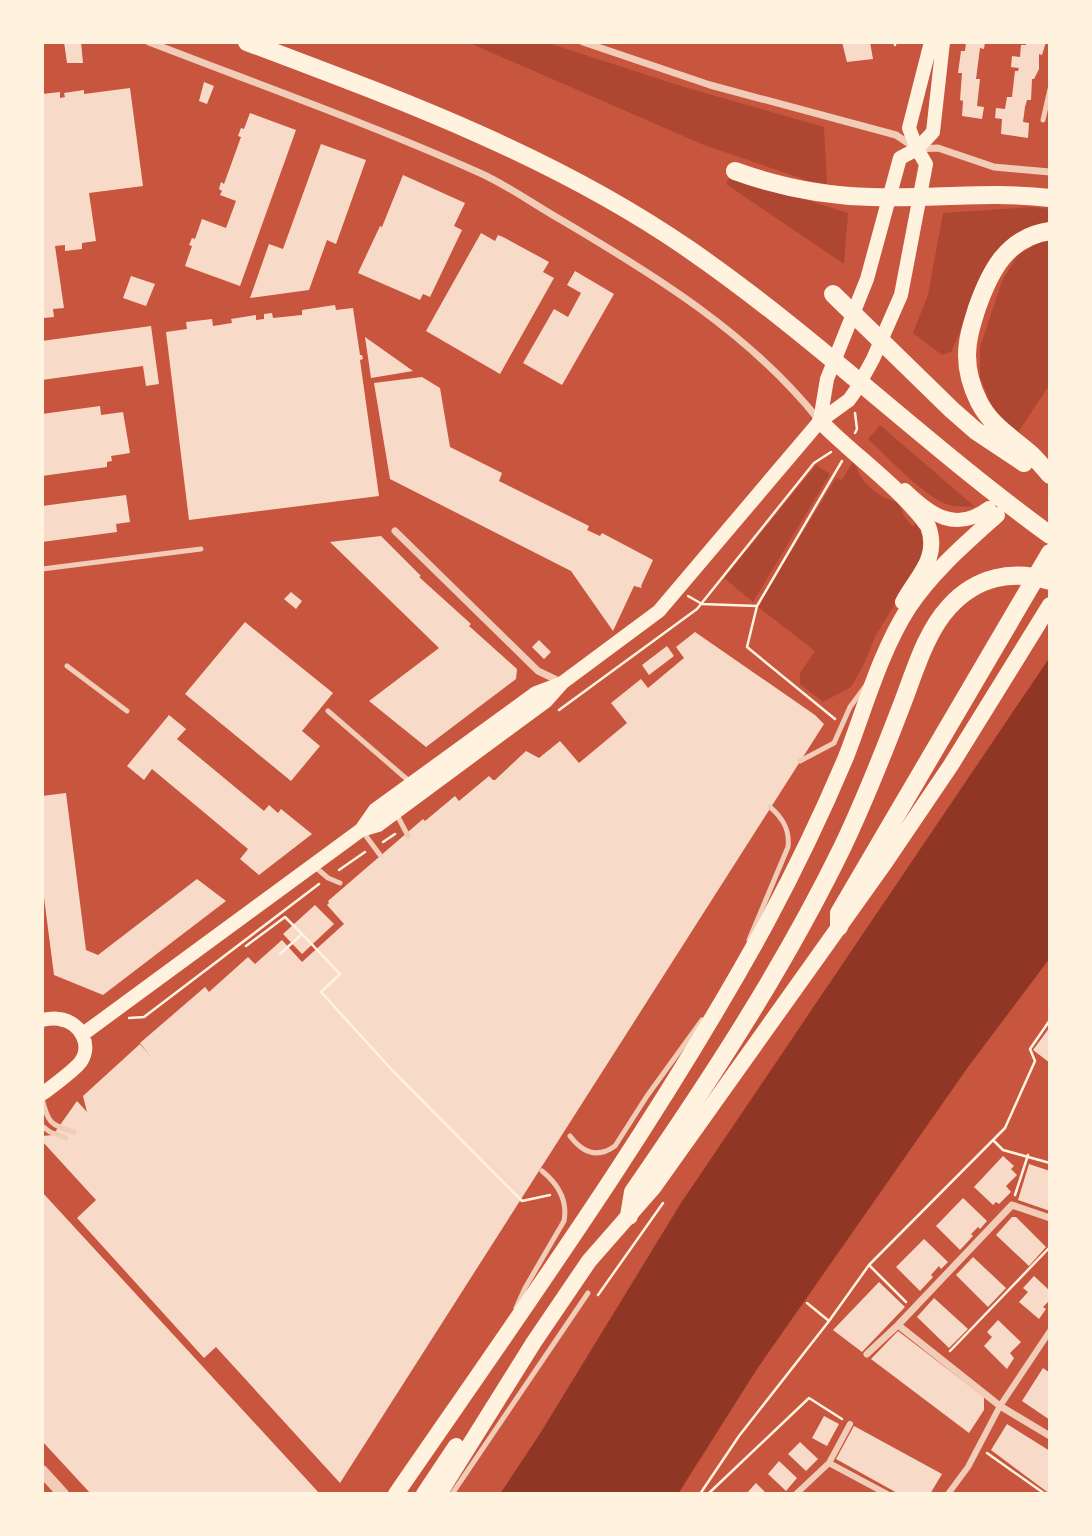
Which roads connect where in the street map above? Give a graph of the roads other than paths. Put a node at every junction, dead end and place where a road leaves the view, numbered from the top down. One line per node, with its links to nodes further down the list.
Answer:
1 (149, 42): 15 (street)
2 (247, 42): 20 (highway)
3 (583, 42): 6 (street)
4 (931, 42): 9 (main road)
5 (943, 42): 9 (main road)
6 (597, 45): 9 (street)
7 (1050, 89): 8 (lane)
8 (1043, 120)
9 (917, 149): 11 (street); 15 (main road); 15 (main road)
10 (735, 171): 12 (highway)
11 (1050, 172)
12 (1050, 198)
13 (1050, 231): 16 (highway)
14 (833, 294): 17 (highway)
15 (820, 421): 18 (main road); 27 (main road); 28 (main road)
16 (1050, 475)
17 (1050, 480)
18 (993, 512): 27 (main road)
19 (395, 531): 28 (street)
20 (1050, 535)
21 (201, 549): 23 (lane)
22 (1050, 553): 41 (highway)
23 (42, 569)
24 (1050, 581): 51 (highway)
25 (1050, 606): 41 (main road)
26 (67, 666): 29 (lane)
27 (879, 672): 32 (lane); 42 (main road)
28 (562, 682): 31 (main road); 35 (main road)
29 (127, 711)
30 (328, 711): 33 (lane)
31 (460, 748): 33 (main road); 35 (lane)
32 (800, 761)
33 (411, 783): 36 (main road)
34 (770, 807): 42 (lane)
35 (396, 812): 36 (main road); 37 (lane)
36 (361, 830): 38 (lane); 39 (main road)
37 (408, 836)
38 (380, 855)
39 (313, 866): 40 (lane); 44 (main road)
40 (340, 883)
41 (839, 927): 51 (main road)
42 (733, 982): 48 (lane); 56 (main road)
43 (42, 1020): 44 (main road)
44 (83, 1034): 45 (main road)
45 (42, 1096): 47 (lane)
46 (42, 1126): 49 (lane)
47 (74, 1132)
48 (570, 1136)
49 (66, 1139)
50 (542, 1171): 56 (lane)
51 (629, 1216): 61 (main road)
52 (1050, 1218): 54 (street)
53 (588, 1293): 68 (lane)
54 (898, 1325): 57 (street); 58 (street)
55 (1050, 1331): 58 (street)
56 (505, 1336): 65 (main road)
57 (867, 1354)
58 (1000, 1406): 60 (street); 71 (street)
59 (850, 1424): 62 (street)
60 (1050, 1436)
61 (473, 1437): 66 (main road); 67 (main road)
62 (829, 1463): 69 (street); 70 (street)
63 (42, 1471): 64 (street)
64 (63, 1494)
65 (396, 1494)
66 (424, 1494)
67 (439, 1494)
68 (452, 1494)
69 (796, 1494)
70 (887, 1494)
71 (948, 1494)

